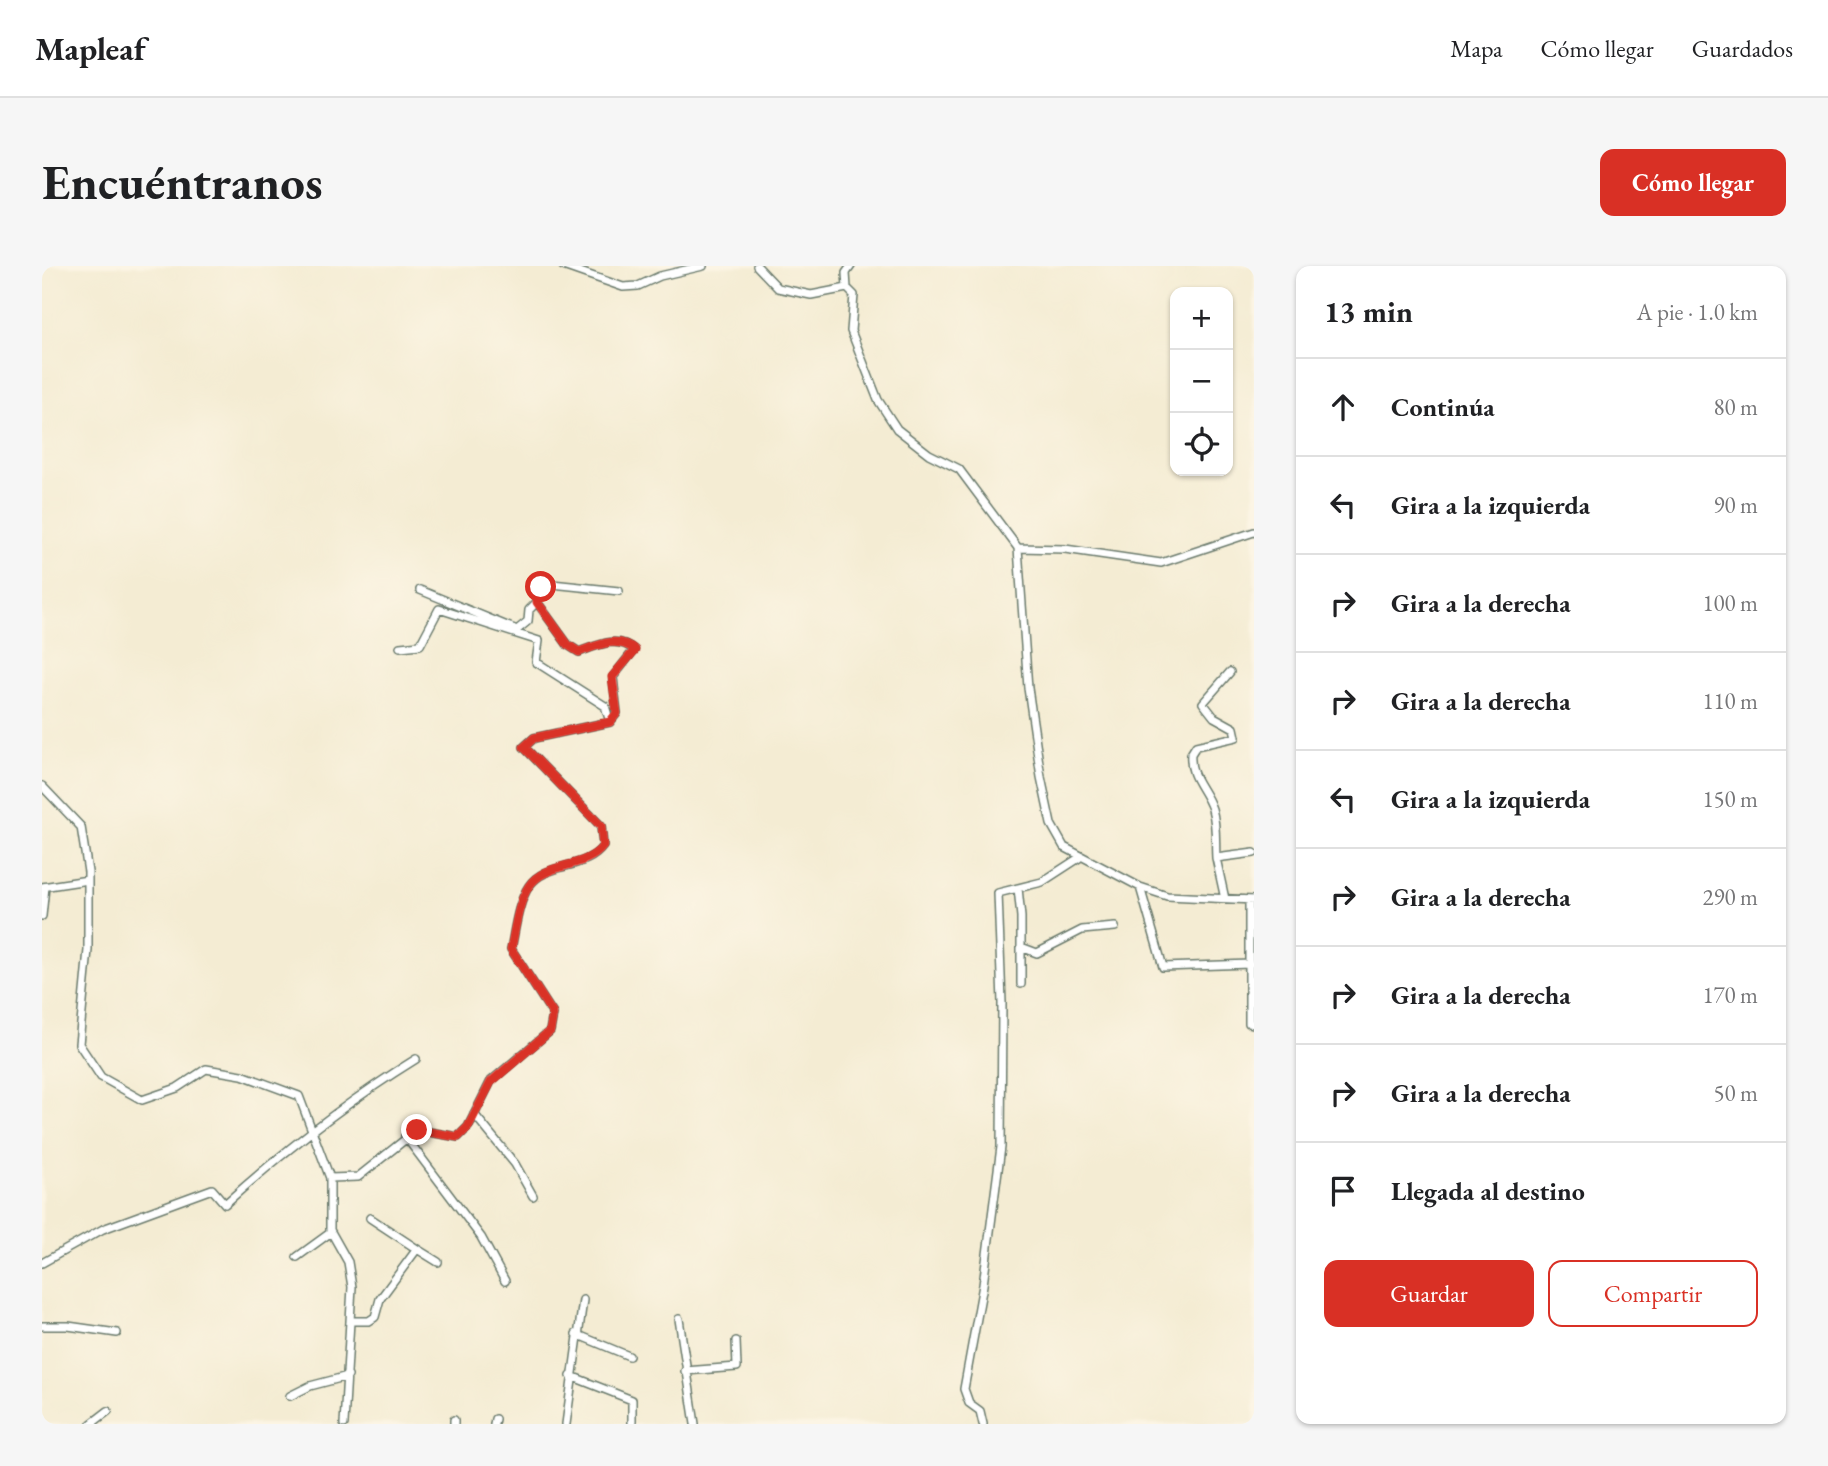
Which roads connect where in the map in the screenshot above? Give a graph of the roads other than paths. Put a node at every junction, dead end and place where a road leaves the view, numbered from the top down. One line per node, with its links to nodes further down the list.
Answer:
1 (563, 266): 2 (street)
2 (703, 266)
3 (757, 266): 5 (street)
4 (850, 266): 5 (street)
5 (846, 288): 7 (street)
6 (1254, 532): 7 (street)
7 (1018, 548): 16 (street)
8 (420, 590): 10 (street)
9 (619, 591): 10 (street)
10 (537, 602): 13 (street)
11 (400, 647): 13 (street)
12 (1230, 672): 17 (street)
13 (610, 722): 33 (street)
14 (42, 786): 18 (street)
15 (1254, 853): 17 (street)
16 (1079, 858): 20 (street); 21 (street)
17 (1216, 858): 22 (street)
18 (88, 880): 19 (street); 34 (street)
19 (43, 887): 24 (street)
20 (1140, 887): 22 (street); 29 (street)
21 (1018, 888): 26 (street); 64 (street)
22 (1225, 899): 23 (street)
23 (1252, 900): 29 (street)
24 (42, 916)
25 (1115, 927): 27 (street)
26 (1021, 947): 27 (street); 28 (street)
27 (1037, 953): 28 (street)
28 (1020, 962): 30 (street)
29 (1250, 964): 31 (street)
30 (1021, 985)
31 (1254, 1024)
32 (416, 1059): 34 (street)
33 (474, 1114): 35 (street); 37 (street)
34 (311, 1131): 36 (street); 43 (street)
35 (405, 1136): 36 (street); 44 (street)
36 (330, 1178): 39 (street)
37 (533, 1196)
38 (370, 1218): 40 (street)
39 (330, 1233): 41 (street); 47 (street)
40 (417, 1248): 42 (street); 47 (street)
41 (297, 1257)
42 (438, 1262)
43 (42, 1263)
44 (505, 1280)
45 (583, 1300): 50 (street)
46 (679, 1319): 53 (street)
47 (351, 1321): 54 (street)
48 (42, 1326): 49 (street)
49 (117, 1333)
50 (576, 1334): 52 (street); 55 (street)
51 (736, 1341): 53 (street)
52 (629, 1356)
53 (685, 1371): 63 (street)
54 (348, 1376): 56 (street); 60 (street)
55 (571, 1376): 58 (street); 62 (street)
56 (290, 1396)
57 (108, 1411): 59 (street)
58 (566, 1422): 61 (street)
59 (91, 1424)
60 (344, 1424)
61 (576, 1424)
62 (632, 1424)
63 (695, 1424)
64 (983, 1424)

